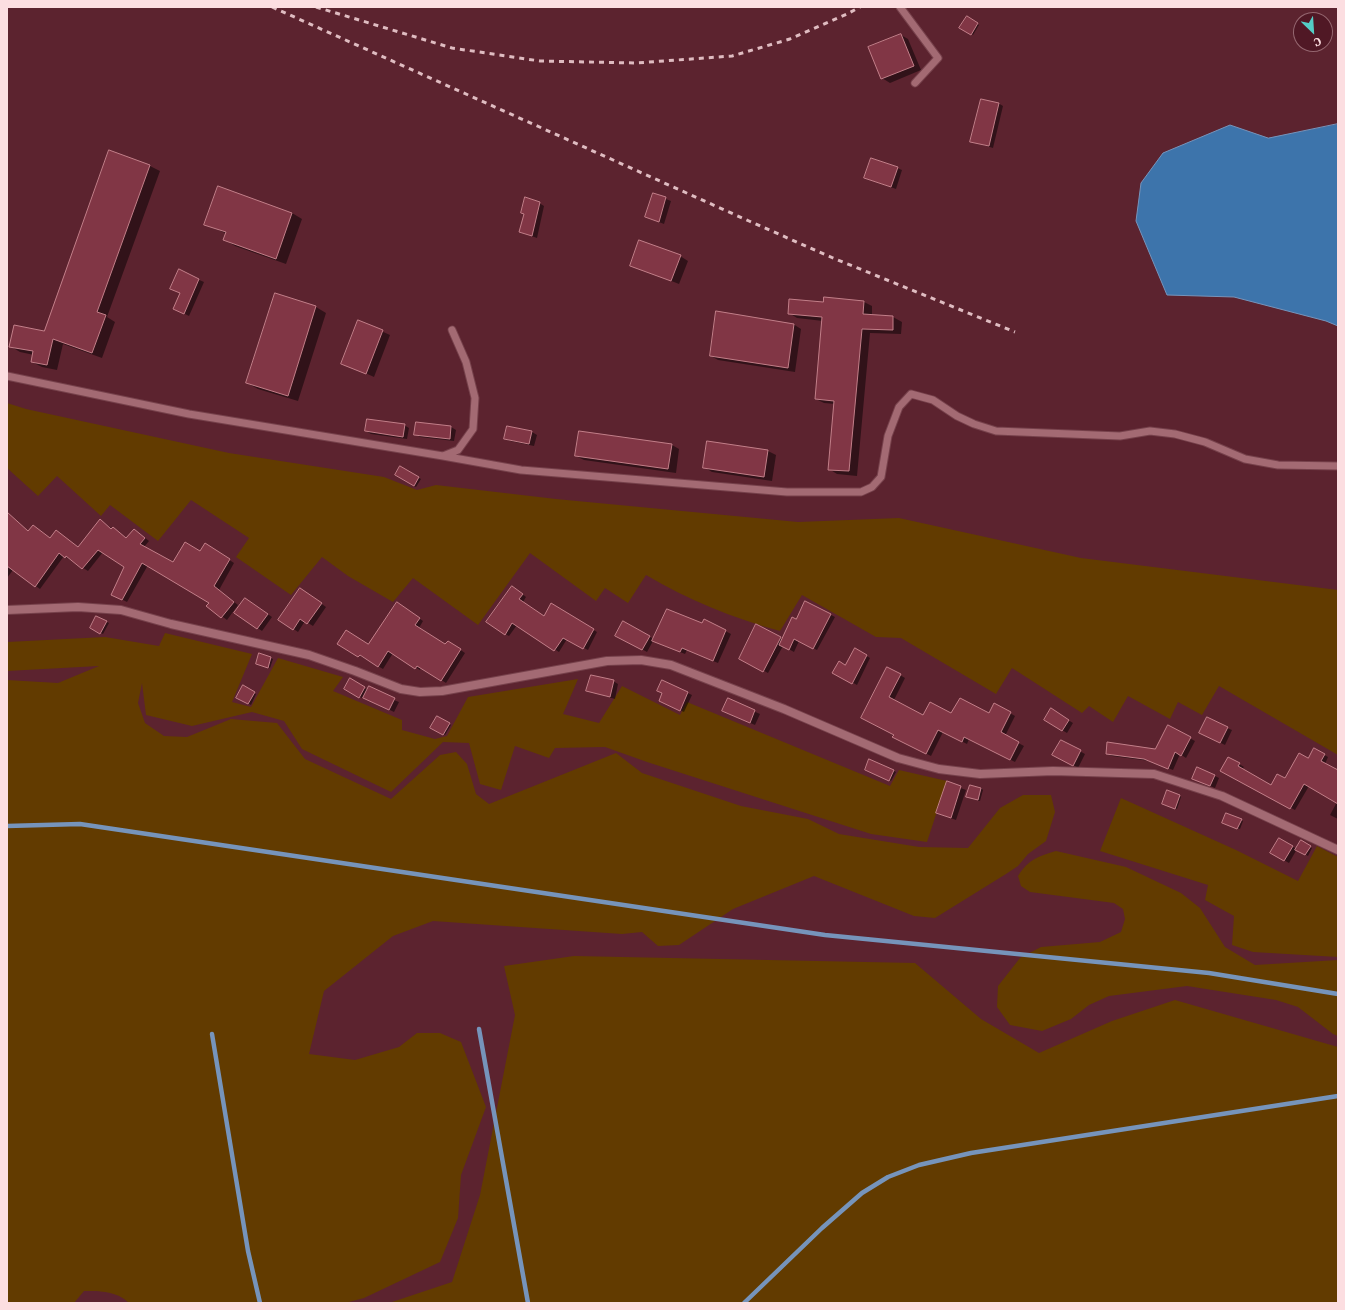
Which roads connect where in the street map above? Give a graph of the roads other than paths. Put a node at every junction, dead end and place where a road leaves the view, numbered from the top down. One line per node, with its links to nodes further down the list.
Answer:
1 (900, 7): 2 (lane)
2 (915, 83)
3 (452, 330): 5 (lane)
4 (7, 376): 5 (lane)
5 (443, 456): 6 (lane)
6 (1338, 466)
7 (7, 610): 8 (street)
8 (1338, 850)

